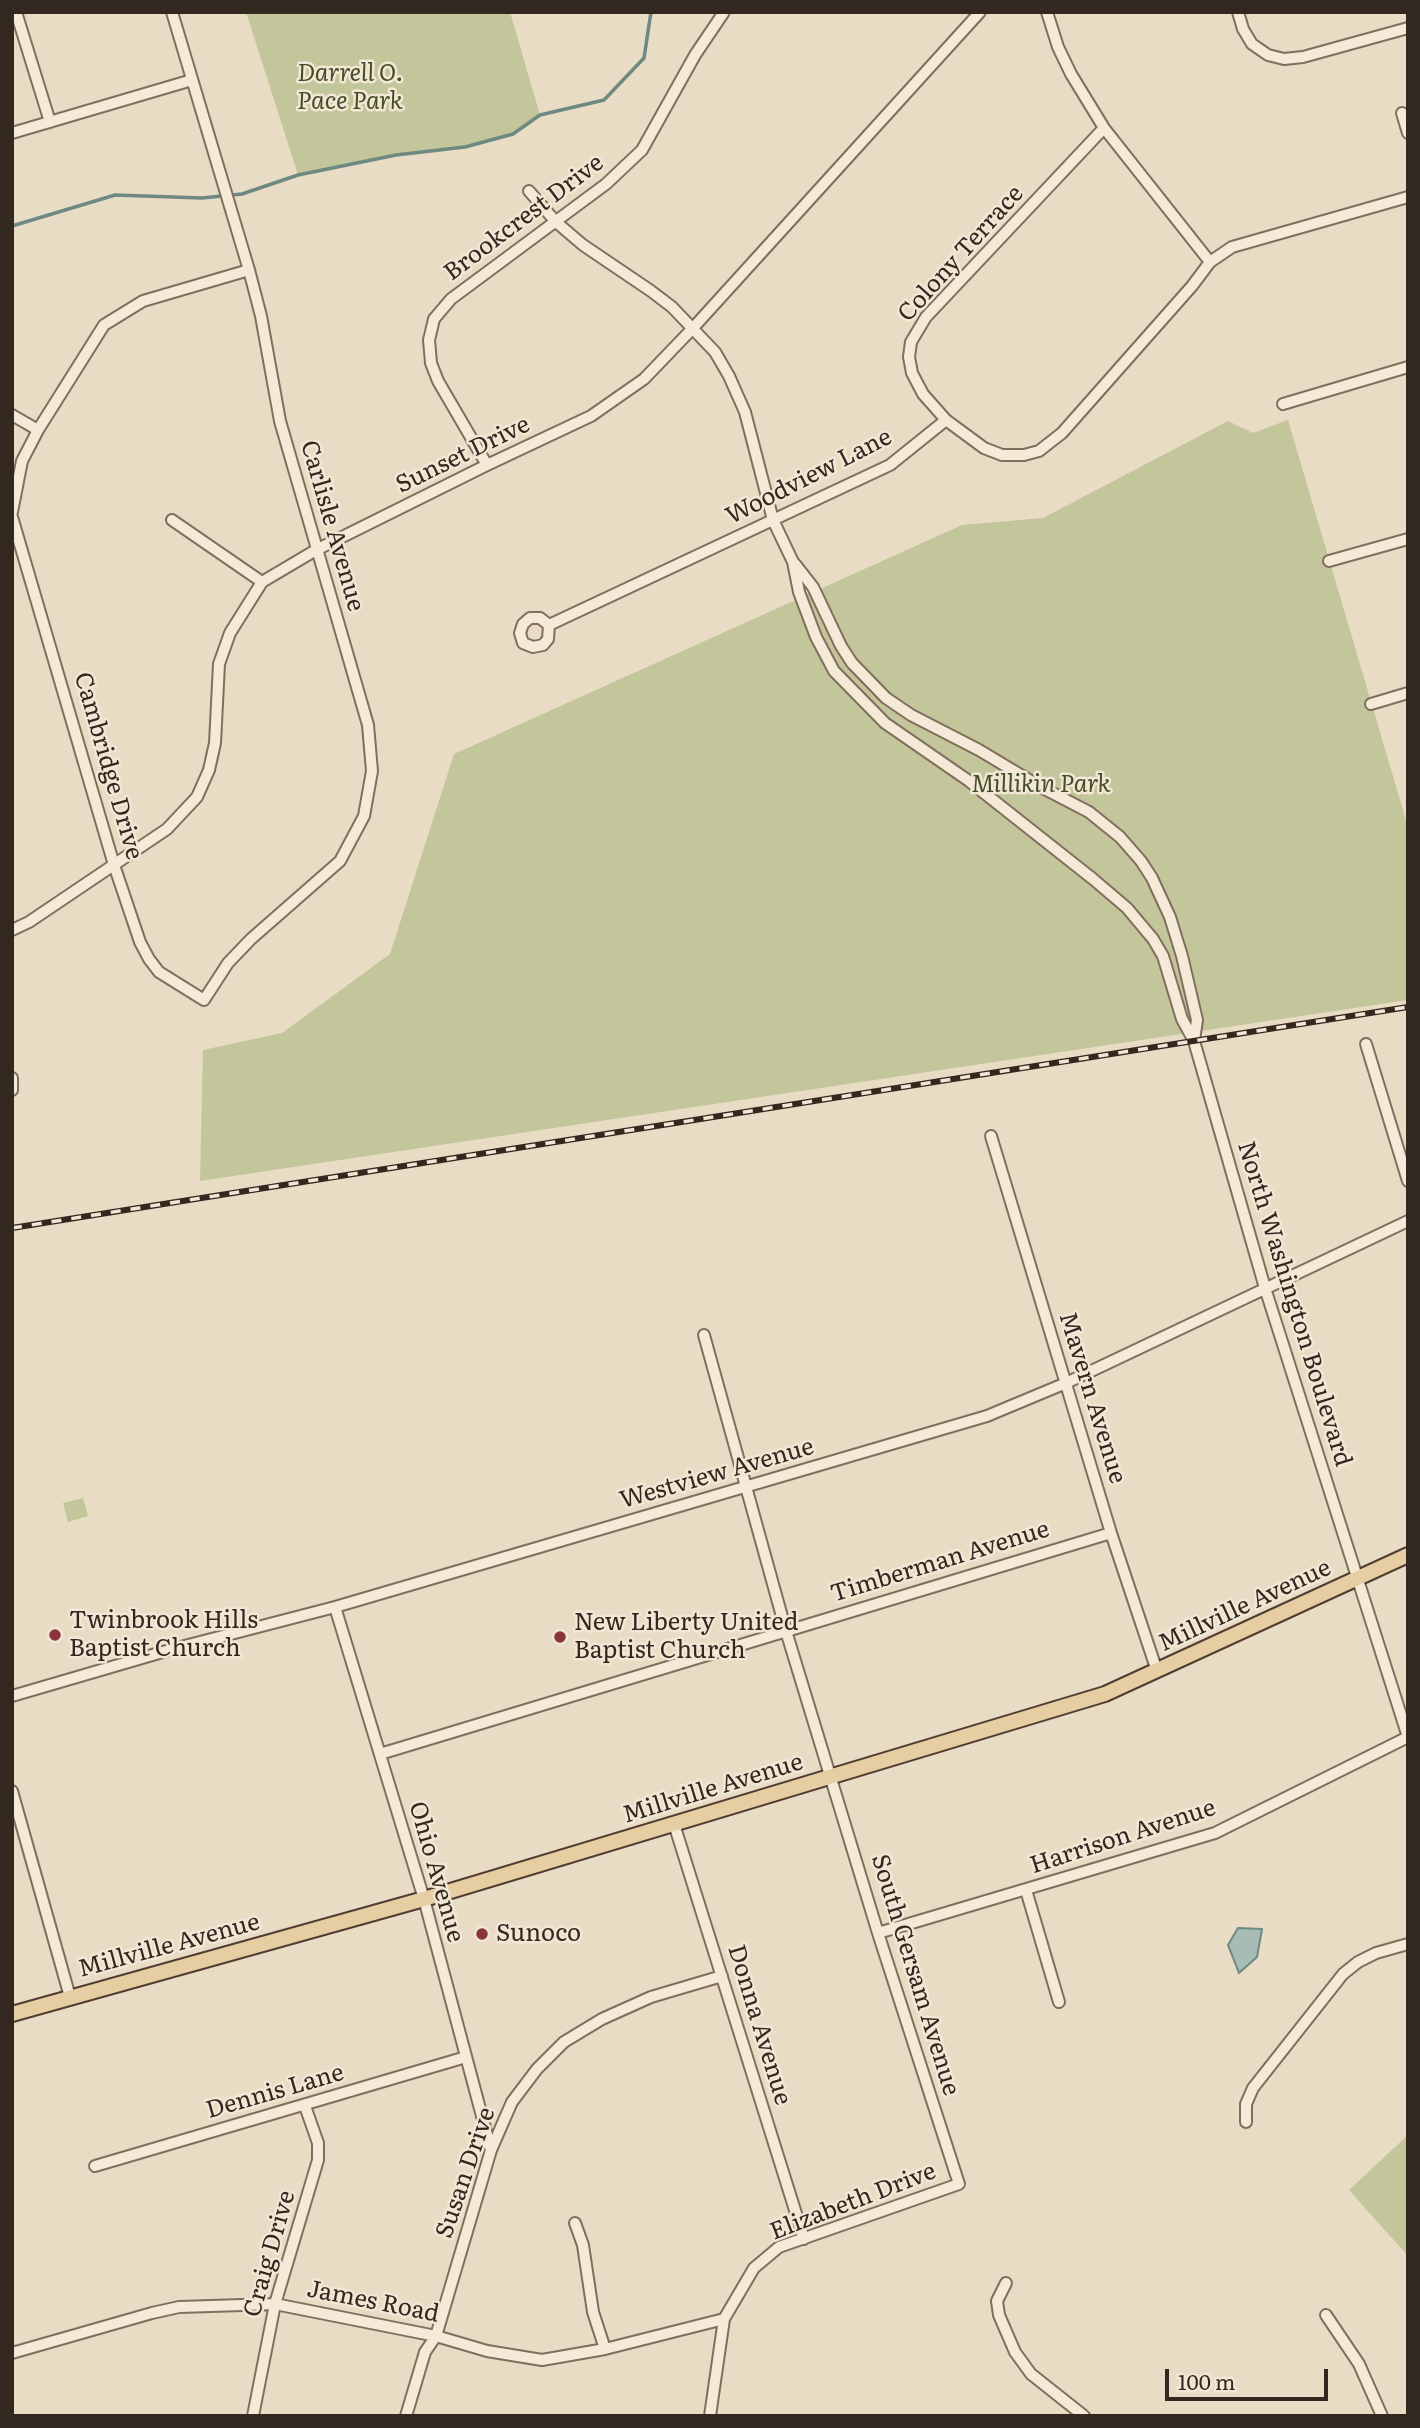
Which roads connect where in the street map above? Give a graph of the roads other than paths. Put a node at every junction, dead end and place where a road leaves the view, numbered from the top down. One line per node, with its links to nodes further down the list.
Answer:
1 (16, 12): 10 (street)
2 (172, 12): 8 (street, Carlisle Avenue)
3 (724, 12): 16 (street, Brookcrest Drive)
4 (980, 12): 19 (street, Sunset Drive)
5 (1047, 12): 11 (street)
6 (1238, 12): 7 (street)
7 (1408, 28)
8 (192, 80): 10 (street); 18 (street, Carlisle Avenue)
9 (1402, 113): 13 (street)
10 (50, 122): 12 (street)
11 (1104, 128): 17 (street); 23 (street, Colony Terrace)
12 (12, 133)
13 (1408, 133)
14 (529, 191): 16 (street, North Washington Boulevard)
15 (1408, 197): 17 (street)
16 (556, 222): 19 (street, North Washington Boulevard); 25 (street, Brookcrest Drive)
17 (1210, 262): 23 (street)
18 (249, 270): 24 (street, Cambridge Drive); 30 (street, Carlisle Avenue)
19 (693, 328): 25 (street, Sunset Drive); 28 (street, North Washington Boulevard)
20 (1408, 367): 21 (street)
21 (1283, 404)
22 (12, 415): 24 (street)
23 (946, 420): 28 (street, Woodview Lane)
24 (38, 430): 26 (street, Cambridge Drive)
25 (487, 465): 30 (street, Sunset Drive)
26 (12, 514): 37 (street, Cambridge Drive)
27 (172, 520): 33 (street)
28 (774, 520): 32 (street, North Washington Boulevard); 34 (street, Woodview Lane)
29 (1408, 539): 31 (street)
30 (316, 550): 33 (street, Sunset Drive); 39 (street, Carlisle Avenue)
31 (1329, 561)
32 (793, 562): 40 (street, North Washington Boulevard); 40 (street, North Washington Boulevard)
33 (261, 582): 37 (street, Sunset Drive)
34 (549, 625)
35 (1408, 693): 36 (street)
36 (1371, 704)
37 (114, 865): 38 (street, Sunset Drive); 39 (street, Cambridge Drive)
38 (12, 930)
39 (204, 1000)
40 (1194, 1041): 47 (street, North Washington Boulevard)
41 (1366, 1044): 45 (street)
42 (12, 1078): 43 (street)
43 (12, 1090)
44 (991, 1136): 49 (street, Mavern Avenue)
45 (1408, 1181)
46 (1408, 1221): 47 (street, Westview Avenue)
47 (1265, 1288): 49 (street, Westview Avenue); 53 (street, North Washington Boulevard)
48 (704, 1335): 50 (street, South Gersam Avenue)
49 (1066, 1383): 50 (street, Westview Avenue); 51 (street, Mavern Avenue)
50 (746, 1488): 54 (street, Westview Avenue); 55 (street, South Gersam Avenue)
51 (1111, 1533): 55 (street, Timberman Avenue); 56 (street, Mavern Avenue)
52 (1408, 1555): 53 (main road, Millville Avenue)
53 (1357, 1579): 56 (main road, Millville Avenue); 58 (street, North Washington Boulevard)
54 (335, 1607): 57 (street, Westview Avenue); 59 (street, Ohio Avenue)
55 (786, 1631): 59 (street, Timberman Avenue); 60 (street, South Gersam Avenue)
56 (1157, 1671): 60 (main road, Millville Avenue)
57 (12, 1696)
58 (1408, 1737): 63 (street, Harrison Avenue)
59 (380, 1754): 64 (street, Ohio Avenue)
60 (832, 1777): 62 (main road, Millville Avenue); 65 (street, South Gersam Avenue)
61 (12, 1791): 68 (street)
62 (674, 1824): 64 (main road, Millville Avenue); 67 (street, Donna Avenue)
63 (1026, 1890): 65 (street, Harrison Avenue); 69 (street)
64 (424, 1899): 68 (main road, Millville Avenue); 71 (street, Ohio Avenue)
65 (878, 1933): 76 (street, South Gersam Avenue)
66 (1408, 1944): 73 (street)
67 (722, 1976): 74 (street, Susan Drive); 78 (street, Donna Avenue)
68 (69, 1997): 70 (main road, Millville Avenue)
69 (1059, 2002)
70 (12, 2014)
71 (466, 2057): 72 (street, Dennis Lane); 74 (street, Ohio Avenue)
72 (305, 2106): 75 (street, Dennis Lane); 80 (street, Craig Drive)
73 (1246, 2122)
74 (491, 2150): 83 (street, Susan Drive)
75 (95, 2166)
76 (959, 2184): 78 (street, Elizabeth Drive)
77 (575, 2223): 84 (street)
78 (804, 2239): 82 (street, Elizabeth Drive)
79 (1006, 2283): 89 (street)
80 (275, 2304): 83 (street, James Road); 85 (street, James Road); 86 (street, Craig Drive)
81 (1326, 2315): 90 (street)
82 (724, 2319): 84 (street, James Road); 88 (street, Elizabeth Drive)
83 (436, 2336): 84 (street, James Road); 87 (street, Susan Drive)
84 (605, 2349)
85 (12, 2353)
86 (253, 2416)
87 (406, 2416)
88 (710, 2416)
89 (1084, 2416)
90 (1382, 2416)

